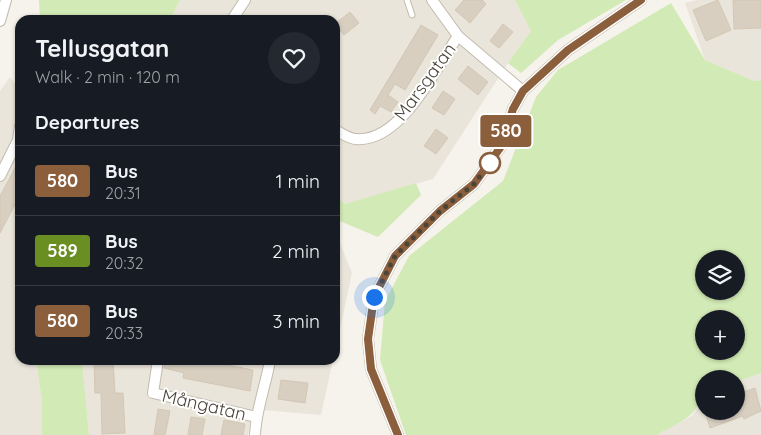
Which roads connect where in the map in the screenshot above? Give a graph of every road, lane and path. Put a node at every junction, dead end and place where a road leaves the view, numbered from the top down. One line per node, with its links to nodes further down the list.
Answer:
1 (6, 0): 8 (street)
2 (245, 0): 6 (street)
3 (407, 0): 7 (lane)
4 (432, 0): 9 (street)
5 (641, 0): 10 (street)
6 (235, 15)
7 (412, 15)
8 (0, 21)
9 (458, 36): 10 (street); 11 (street, Marsgatan)
10 (523, 91): 18 (street)
11 (340, 132)
12 (15, 146): 13 (street)
13 (0, 176)
14 (157, 365): 16 (street, Mångatan)
15 (269, 365): 16 (street)
16 (256, 416): 17 (street)
17 (255, 435)
18 (398, 435)

